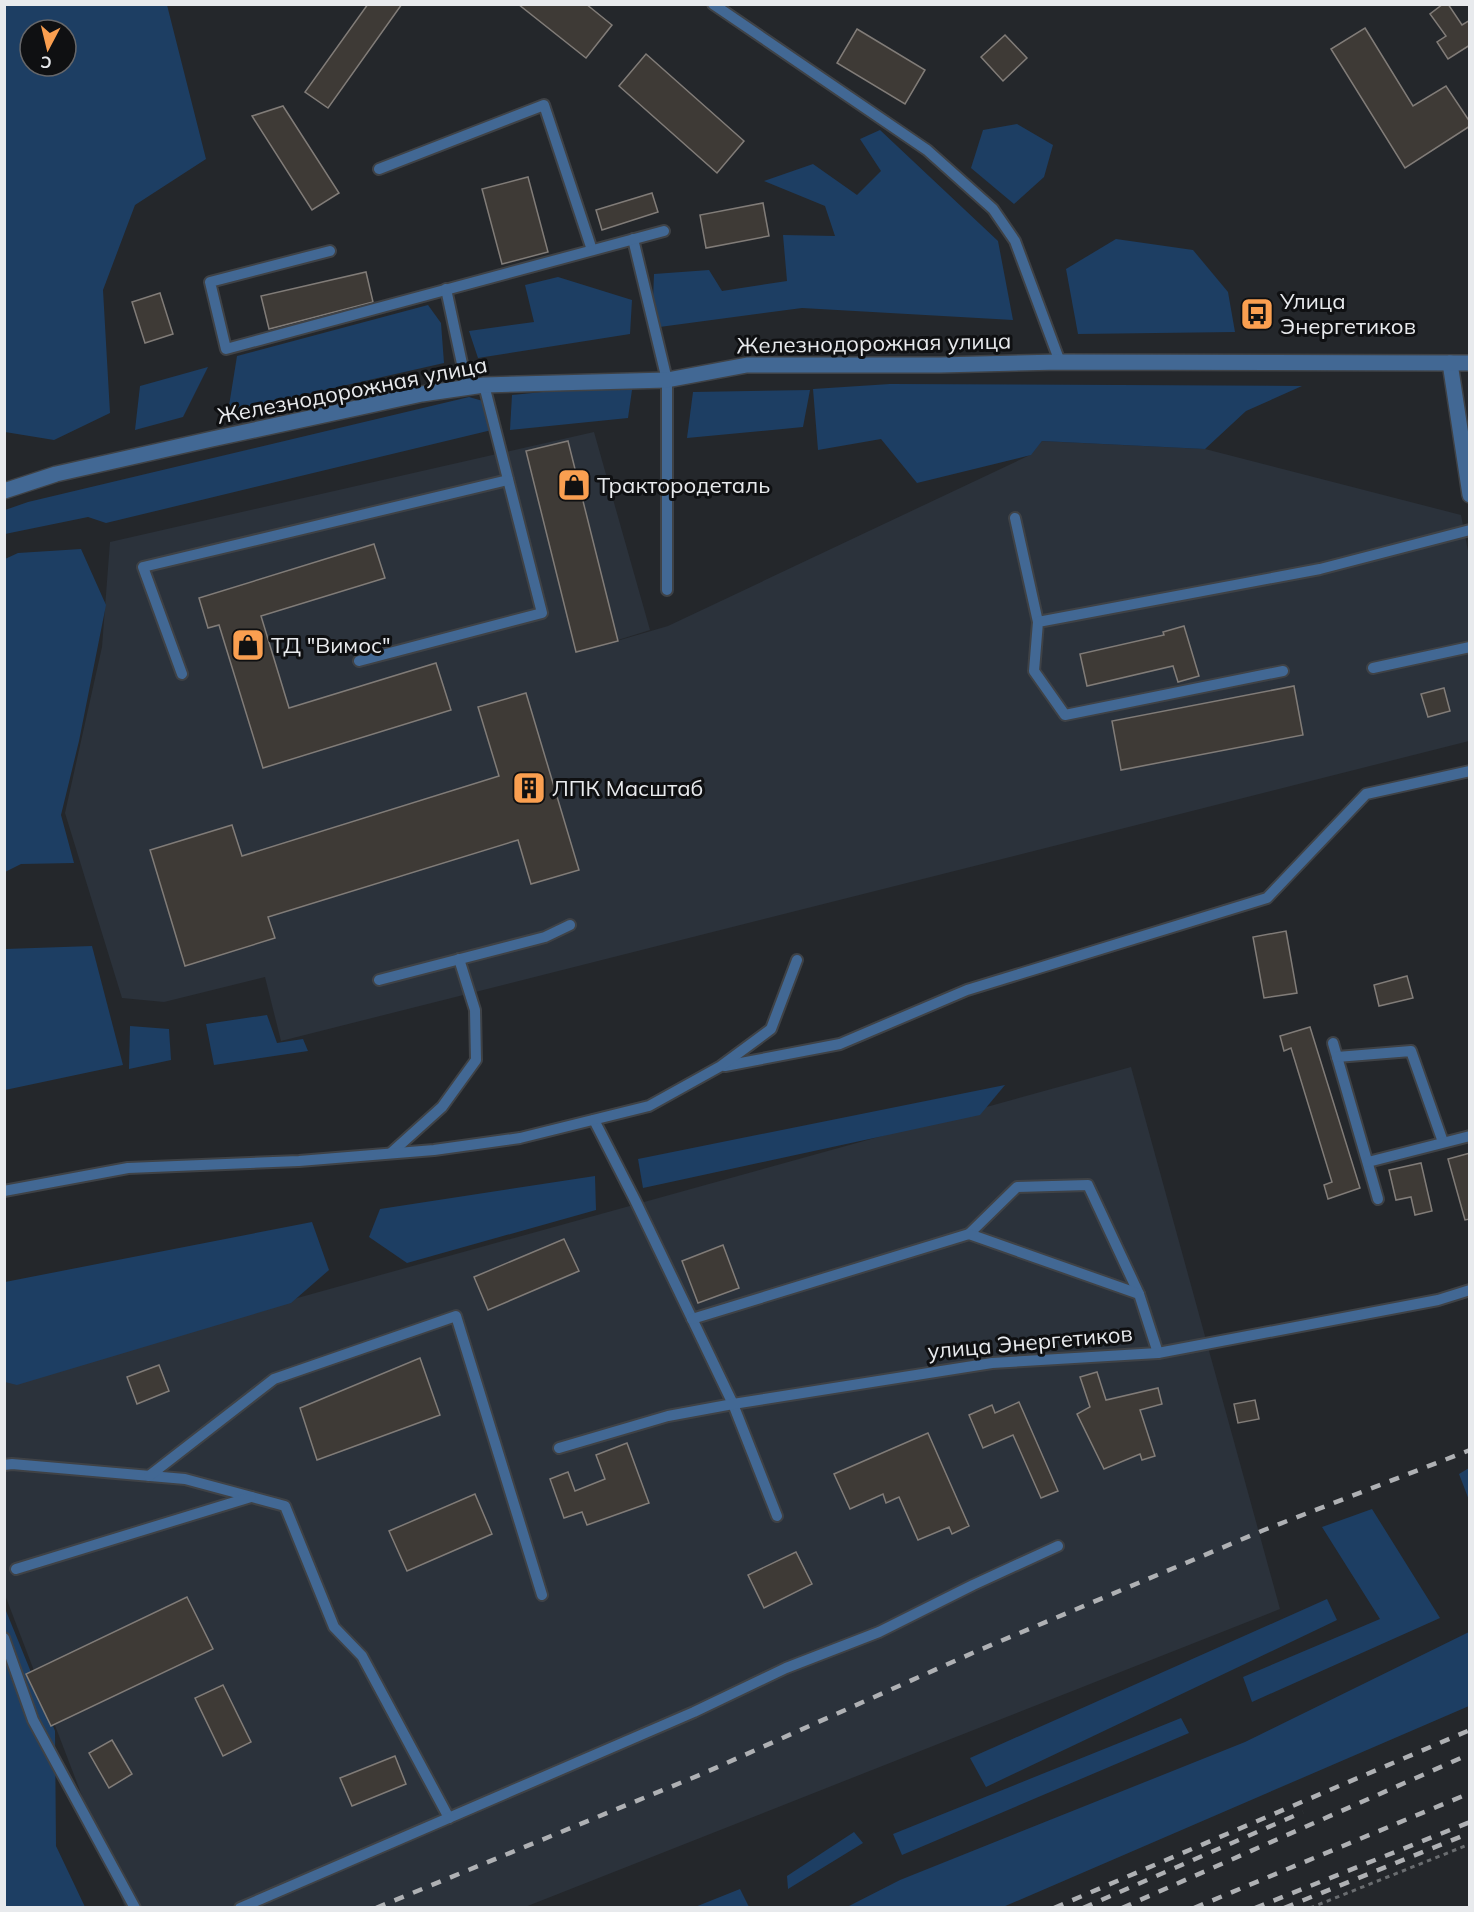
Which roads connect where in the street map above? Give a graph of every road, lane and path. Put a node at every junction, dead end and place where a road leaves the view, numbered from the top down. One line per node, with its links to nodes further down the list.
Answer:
1 (713, 4): 8 (lane)
2 (379, 169): 5 (lane)
3 (664, 231): 4 (lane)
4 (633, 239): 5 (lane); 11 (lane)
5 (592, 250): 7 (lane)
6 (330, 251): 7 (lane)
7 (446, 289): 13 (lane)
8 (1060, 362): 9 (street, Железнодорожная улица); 11 (street, Железнодорожная улица)
9 (1450, 363): 10 (street, Железнодорожная улица); 16 (street)
10 (1470, 363)
11 (667, 380): 12 (street, Железнодорожная улица); 19 (lane)
12 (484, 385): 13 (street, Железнодорожная улица); 14 (lane)
13 (467, 387): 15 (street, Железнодорожная улица)
14 (508, 480): 22 (lane); 25 (lane)
15 (4, 491)
16 (1470, 495)
17 (1015, 518): 20 (lane)
18 (1470, 530): 20 (lane)
19 (668, 590)
20 (1038, 622): 24 (lane)
21 (1470, 647): 23 (lane)
22 (359, 661)
23 (1373, 668)
24 (1283, 671)
25 (182, 674)
26 (1470, 771): 33 (lane)
27 (570, 925): 28 (lane)
28 (459, 959): 30 (lane); 37 (lane)
29 (797, 960): 33 (lane)
30 (379, 980)
31 (1333, 1043): 32 (lane)
32 (1337, 1057): 36 (lane); 38 (lane)
33 (721, 1066): 34 (lane)
34 (594, 1120): 37 (lane); 44 (lane)
35 (1470, 1136): 36 (lane)
36 (1443, 1142): 38 (lane)
37 (391, 1153): 39 (lane)
38 (1368, 1162): 40 (lane)
39 (4, 1191)
40 (1378, 1199)
41 (969, 1234): 43 (lane); 43 (lane); 44 (lane)
42 (1470, 1290): 45 (lane, улица Энергетиков)
43 (1139, 1294): 45 (lane)
44 (692, 1319): 46 (lane)
45 (1158, 1353): 46 (lane, улица Энергетиков)
46 (733, 1404): 47 (lane, улица Энергетиков); 51 (lane)
47 (560, 1448)
48 (4, 1465): 49 (lane)
49 (149, 1476): 50 (lane); 54 (lane)
50 (253, 1497): 53 (lane); 56 (lane)
51 (777, 1516)
52 (1058, 1546): 56 (lane)
53 (16, 1569)
54 (542, 1595)
55 (4, 1638): 58 (lane)
56 (449, 1818): 59 (lane)
57 (1470, 1844): 60 (path)
58 (135, 1908)
59 (240, 1908)
60 (1310, 1908)

